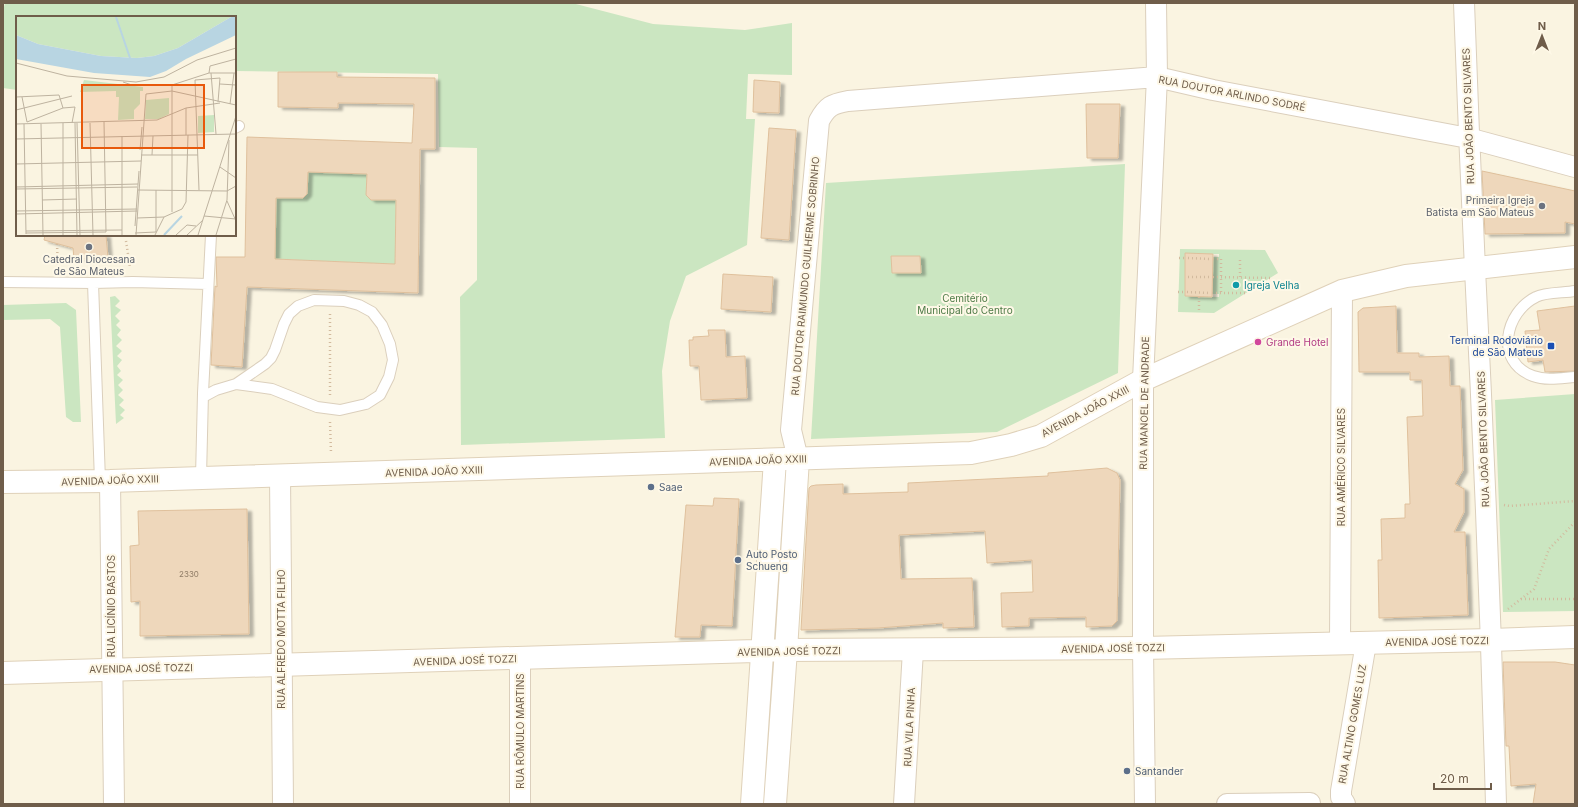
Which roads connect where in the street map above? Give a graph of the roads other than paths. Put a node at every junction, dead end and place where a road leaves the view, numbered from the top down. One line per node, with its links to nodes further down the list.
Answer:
1 (1156, 3): 3 (street, RUA MANOEL DE ANDRADE)
2 (1464, 3): 5 (street, RUA JOÃO BENTO SILVARES)
3 (1157, 77): 4 (street, RUA DOUTOR ARLINDO SODRÉ); 5 (street, RUA DOUTOR ARLINDO SODRÉ); 16 (street, RUA MANOEL DE ANDRADE)
4 (819, 121): 19 (street, RUA DOUTOR RAIMUNDO GUILHERME SOBRINHO)
5 (1468, 138): 6 (street, RUA DOUTOR ARLINDO SODRÉ); 9 (street, RUA JOÃO BENTO SILVARES)
6 (1575, 167)
7 (211, 236): 12 (lane)
8 (1575, 257): 9 (street)
9 (1475, 268): 13 (street, AVENIDA JOÃO XXIII); 28 (street, RUA JOÃO BENTO SILVARES)
10 (3, 282): 11 (lane)
11 (93, 283): 12 (lane); 24 (lane)
12 (208, 284): 18 (lane)
13 (1342, 291): 16 (street, AVENIDA JOÃO XXIII); 31 (street, RUA AMÉRICO SILVARES)
14 (1575, 291): 15 (lane)
15 (1575, 377)
16 (1143, 380): 20 (street, AVENIDA JOÃO XXIII); 32 (street, RUA MANOEL DE ANDRADE)
17 (236, 384): 17 (lane); 18 (lane)
18 (203, 397): 23 (lane)
19 (791, 430): 20 (street, RUA DOUTOR RAIMUNDO GUILHERME SOBRINHO); 21 (street, RUA DOUTOR RAIMUNDO GUILHERME SOBRINHO)
20 (798, 459): 21 (street, AVENIDA JOÃO XXIII); 27 (street, RUA DOUTOR RAIMUNDO GUILHERME SOBRINHO)
21 (775, 460): 22 (street, AVENIDA JOÃO XXIII); 26 (street, RUA DOUTOR RAIMUNDO GUILHERME SOBRINHO)
22 (280, 475): 23 (street, AVENIDA JOÃO XXIII); 37 (street, RUA ALFREDO MOTTA FILHO)
23 (200, 477): 24 (street, AVENIDA JOÃO XXIII)
24 (105, 481): 25 (street, AVENIDA JOÃO XXIII); 38 (street, RUA LICÍNIO BASTOS)
25 (3, 482)
26 (768, 557): 27 (street); 35 (street, RUA DOUTOR RAIMUNDO GUILHERME SOBRINHO)
27 (791, 557): 33 (street, RUA DOUTOR RAIMUNDO GUILHERME SOBRINHO)
28 (1491, 631): 29 (street, AVENIDA JOSÉ TOZZI); 30 (street, AVENIDA JOSÉ TOZZI); 50 (street, RUA JOÃO BENTO SILVARES)
29 (1575, 637)
30 (1366, 643): 31 (street, AVENIDA JOSÉ TOZZI); 49 (street, RUA ALTINO GOMES LUZ)
31 (1340, 644): 32 (street, AVENIDA JOSÉ TOZZI)
32 (1143, 648): 34 (street, AVENIDA JOSÉ TOZZI); 47 (street, RUA MANOEL DE ANDRADE)
33 (786, 650): 34 (street, AVENIDA JOSÉ TOZZI); 35 (street, AVENIDA JOSÉ TOZZI); 45 (street, RUA DOUTOR RAIMUNDO GUILHERME SOBRINHO)
34 (914, 650): 46 (street, RUA VILA PINHA)
35 (762, 651): 36 (street, AVENIDA JOSÉ TOZZI); 44 (street, RUA DOUTOR RAIMUNDO GUILHERME SOBRINHO)
36 (520, 658): 37 (street, AVENIDA JOSÉ TOZZI); 43 (street, RUA RÔMULO MARTINS)
37 (281, 665): 38 (street, AVENIDA JOSÉ TOZZI); 42 (street, RUA ALFREDO MOTTA FILHO)
38 (111, 669): 39 (street, AVENIDA JOSÉ TOZZI); 41 (street, RUA LICÍNIO BASTOS)
39 (3, 673)
40 (1310, 803): 48 (street)
41 (114, 804)
42 (283, 804)
43 (520, 804)
44 (752, 804)
45 (775, 804)
46 (904, 804)
47 (1145, 804)
48 (1227, 804)
49 (1345, 804)
50 (1496, 804)

